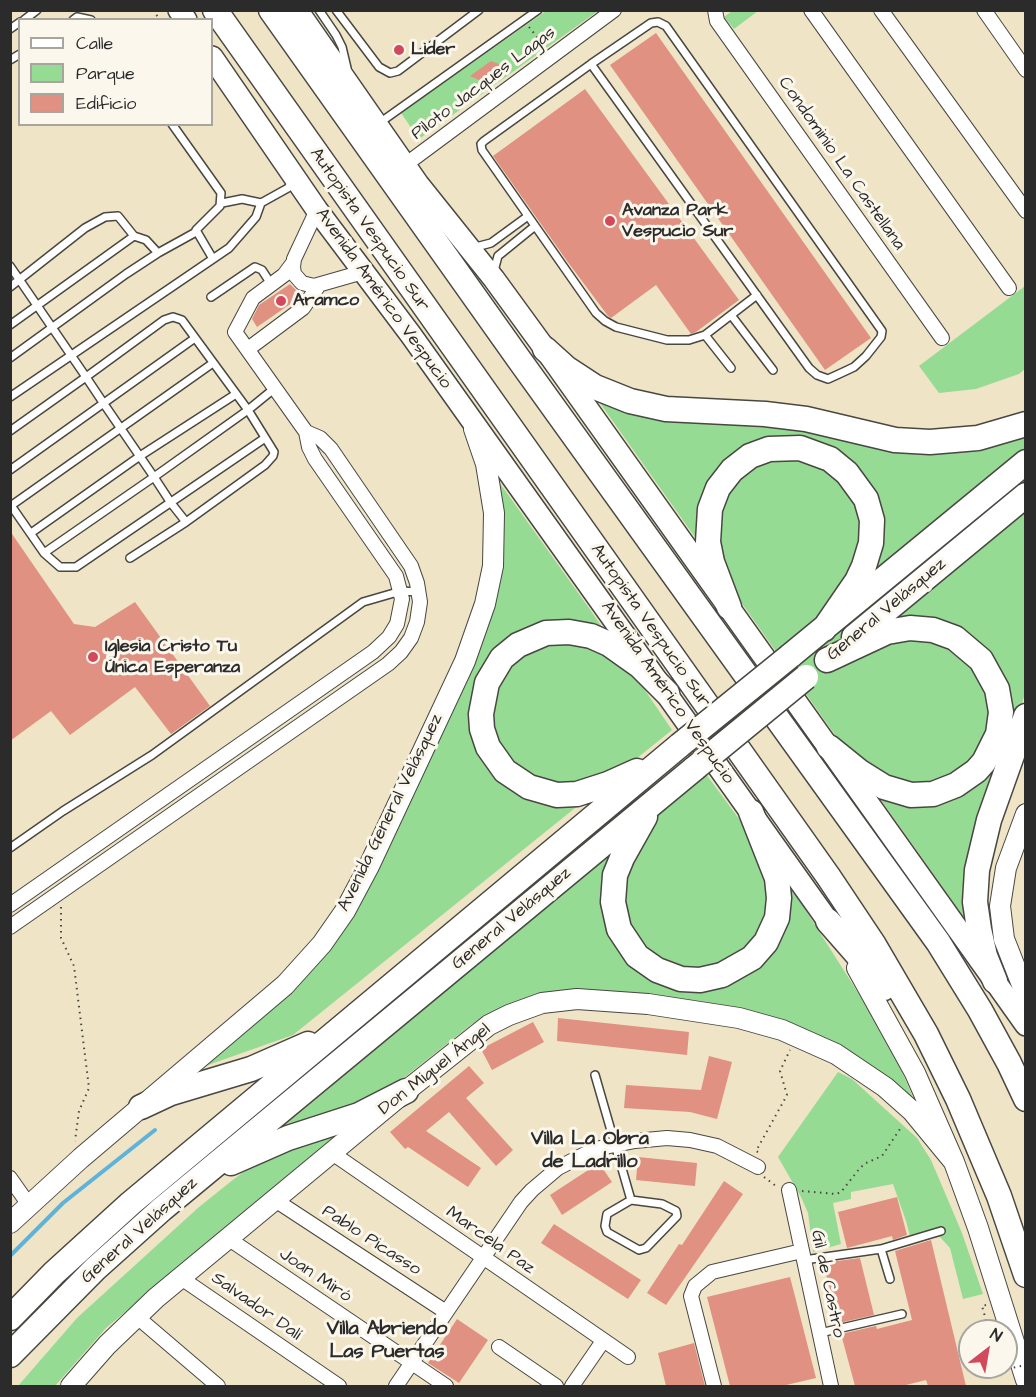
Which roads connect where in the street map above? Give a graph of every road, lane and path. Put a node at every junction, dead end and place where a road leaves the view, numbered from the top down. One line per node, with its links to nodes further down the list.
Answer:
1 (215, 10): 15 (highway, Autopista Vespucio Sur)
2 (272, 10): 110 (highway)
3 (297, 10): 20 (main road)
4 (319, 10): 20 (lane)
5 (336, 10): 6 (lane)
6 (479, 10)
7 (615, 10): 16 (street, Piloto Jacques Lagas)
8 (715, 10): 53 (street, Condominio La Castellana)
9 (811, 10): 44 (street)
10 (881, 10): 28 (street)
11 (984, 10): 19 (street)
12 (533, 12): 14 (lane)
13 (213, 20): 15 (highway)
14 (525, 20): 16 (path); 21 (lane)
15 (242, 49): 113 (highway, Autopista Vespucio Sur)
16 (551, 56): 23 (street, Piloto Jacques Lagas)
17 (213, 58): 24 (main road, Avenida Américo Vespucio)
18 (591, 64): 29 (lane); 45 (lane); 45 (lane)
19 (1026, 70)
20 (349, 86): 21 (main road)
21 (377, 125): 23 (main road)
22 (173, 126): 25 (lane)
23 (405, 165): 33 (main road)
24 (295, 178): 26 (lane); 27 (main road, Avenida Américo Vespucio)
25 (222, 203): 26 (lane); 31 (lane)
26 (261, 203): 35 (lane)
27 (317, 210): 36 (street); 38 (main road, Avenida Américo Vespucio)
28 (1026, 211)
29 (528, 216): 30 (lane); 33 (lane)
30 (535, 226): 39 (lane); 51 (lane)
31 (196, 232): 34 (lane); 35 (lane)
32 (134, 236): 34 (lane); 40 (lane); 47 (lane)
33 (470, 249): 39 (main road)
34 (158, 253): 50 (lane)
35 (213, 259): 56 (lane)
36 (293, 263): 41 (street); 42 (street)
37 (10, 266): 40 (lane)
38 (363, 272): 42 (street); 67 (main road, Avenida Américo Vespucio)
39 (494, 279): 55 (main road)
40 (20, 280): 43 (lane); 47 (lane)
41 (271, 284): 46 (lane); 54 (street)
42 (319, 285): 54 (street)
43 (10, 287)
44 (1009, 288)
45 (757, 296): 48 (lane)
46 (211, 297)
47 (38, 306): 49 (lane); 50 (lane)
48 (731, 315): 51 (lane); 60 (lane)
49 (10, 326)
50 (53, 328): 56 (lane); 57 (lane)
51 (705, 335): 59 (lane)
52 (195, 338): 58 (lane); 61 (lane); 65 (lane)
53 (942, 338)
54 (248, 349): 62 (street)
55 (545, 349): 68 (highway); 88 (main road)
56 (71, 354): 61 (lane); 64 (lane)
57 (10, 358)
58 (213, 363): 63 (lane); 69 (lane)
59 (730, 368)
60 (773, 370)
61 (86, 377): 65 (lane); 70 (lane)
62 (275, 388): 66 (lane); 71 (street)
63 (236, 394): 66 (lane); 73 (lane)
64 (10, 397)
65 (104, 404): 69 (lane); 75 (lane)
66 (248, 410): 72 (lane); 76 (lane)
67 (469, 416): 91 (main road, Avenida Américo Vespucio); 111 (main road, Avenida General Velásquez)
68 (1026, 424)
69 (122, 429): 73 (lane); 79 (lane)
70 (10, 431)
71 (306, 432): 83 (street); 85 (street)
72 (265, 438): 78 (lane); 80 (lane)
73 (140, 456): 76 (lane); 81 (lane)
74 (1026, 462): 89 (highway, General Velásquez)
75 (10, 470)
76 (154, 477): 78 (lane); 82 (lane)
77 (1026, 495): 90 (highway, General Velásquez)
78 (171, 503): 80 (lane); 82 (lane)
79 (11, 505): 81 (lane)
80 (186, 522): 84 (lane)
81 (31, 533): 82 (lane)
82 (44, 553)
83 (406, 557): 85 (street); 87 (street)
84 (130, 558)
85 (392, 569): 86 (street)
86 (401, 591): 87 (lane); 98 (lane); 100 (street)
87 (419, 592): 99 (street)
88 (729, 608): 89 (highway); 94 (main road)
89 (824, 629): 93 (highway, General Velásquez, bridge)
90 (827, 660): 94 (highway); 95 (highway, General Velásquez, bridge)
91 (667, 693): 93 (highway); 96 (main road, Avenida Américo Vespucio)
92 (1026, 716): 103 (highway)
93 (679, 746): 105 (highway, General Velásquez)
94 (828, 747): 103 (main road)
95 (656, 800): 96 (highway); 120 (highway, General Velásquez)
96 (751, 812): 101 (main road, Avenida Américo Vespucio)
97 (1026, 814): 104 (main road)
98 (10, 848)
99 (56, 895): 102 (street); 116 (path)
100 (10, 905)
101 (828, 921): 113 (highway); 117 (main road, Avenida Américo Vespucio)
102 (10, 927)
103 (995, 981): 106 (main road)
104 (1026, 995)
105 (349, 1020): 111 (highway); 137 (highway, General Velásquez)
106 (1026, 1025)
107 (796, 1035): 109 (main road, Don Miguel Ángel); 112 (main road, Don Miguel Ángel); 118 (path)
108 (594, 1075): 114 (lane)
109 (406, 1091): 115 (main road, Don Miguel Ángel); 120 (highway)
110 (1026, 1100)
111 (141, 1107): 116 (main road, Avenida General Velásquez)
112 (912, 1111): 117 (main road, Don Miguel Ángel); 121 (path)
113 (967, 1118): 131 (highway, Autopista Vespucio Sur)
114 (615, 1145): 118 (street); 123 (lane); 130 (street)
115 (332, 1153): 122 (main road, Don Miguel Ángel); 130 (street, Marcela Paz)
116 (81, 1158): 124 (main road, Avenida General Velásquez)
117 (954, 1162): 144 (main road, Avenida Américo Vespucio)
118 (758, 1167): 121 (path)
119 (10, 1178): 124 (street)
120 (192, 1184): 141 (highway, General Velásquez)
121 (789, 1190): 129 (street, Gil de Castro)
122 (275, 1200): 127 (main road, Don Miguel Ángel); 134 (street, Pablo Picasso)
123 (631, 1200): 123 (lane)
124 (29, 1205): 125 (main road, Avenida General Velásquez)
125 (10, 1223)
126 (941, 1231): 128 (lane)
127 (229, 1239): 132 (main road, Don Miguel Ángel); 143 (street, Joan Miró)
128 (881, 1249): 129 (lane); 133 (lane)
129 (803, 1256): 138 (street, Gil de Castro); 152 (street)
130 (483, 1258): 134 (street); 139 (street, Marcela Paz)
131 (1026, 1275)
132 (181, 1278): 136 (main road, Don Miguel Ángel); 147 (street, Salvador Dalí)
133 (890, 1280)
134 (446, 1312): 143 (street)
135 (902, 1314): 138 (lane)
136 (136, 1316): 145 (main road, Don Miguel Ángel); 146 (street)
137 (10, 1318)
138 (820, 1333): 153 (street, Gil de Castro)
139 (603, 1341): 142 (street, Marcela Paz); 151 (street)
140 (499, 1347): 150 (street)
141 (10, 1355)
142 (628, 1357)
143 (412, 1363): 148 (street); 149 (street, Joan Miró)
144 (1026, 1380)
145 (70, 1386)
146 (218, 1386)
147 (339, 1386)
148 (396, 1386)
149 (446, 1386)
150 (556, 1386)
151 (572, 1386)
152 (714, 1386)
153 (827, 1386)

